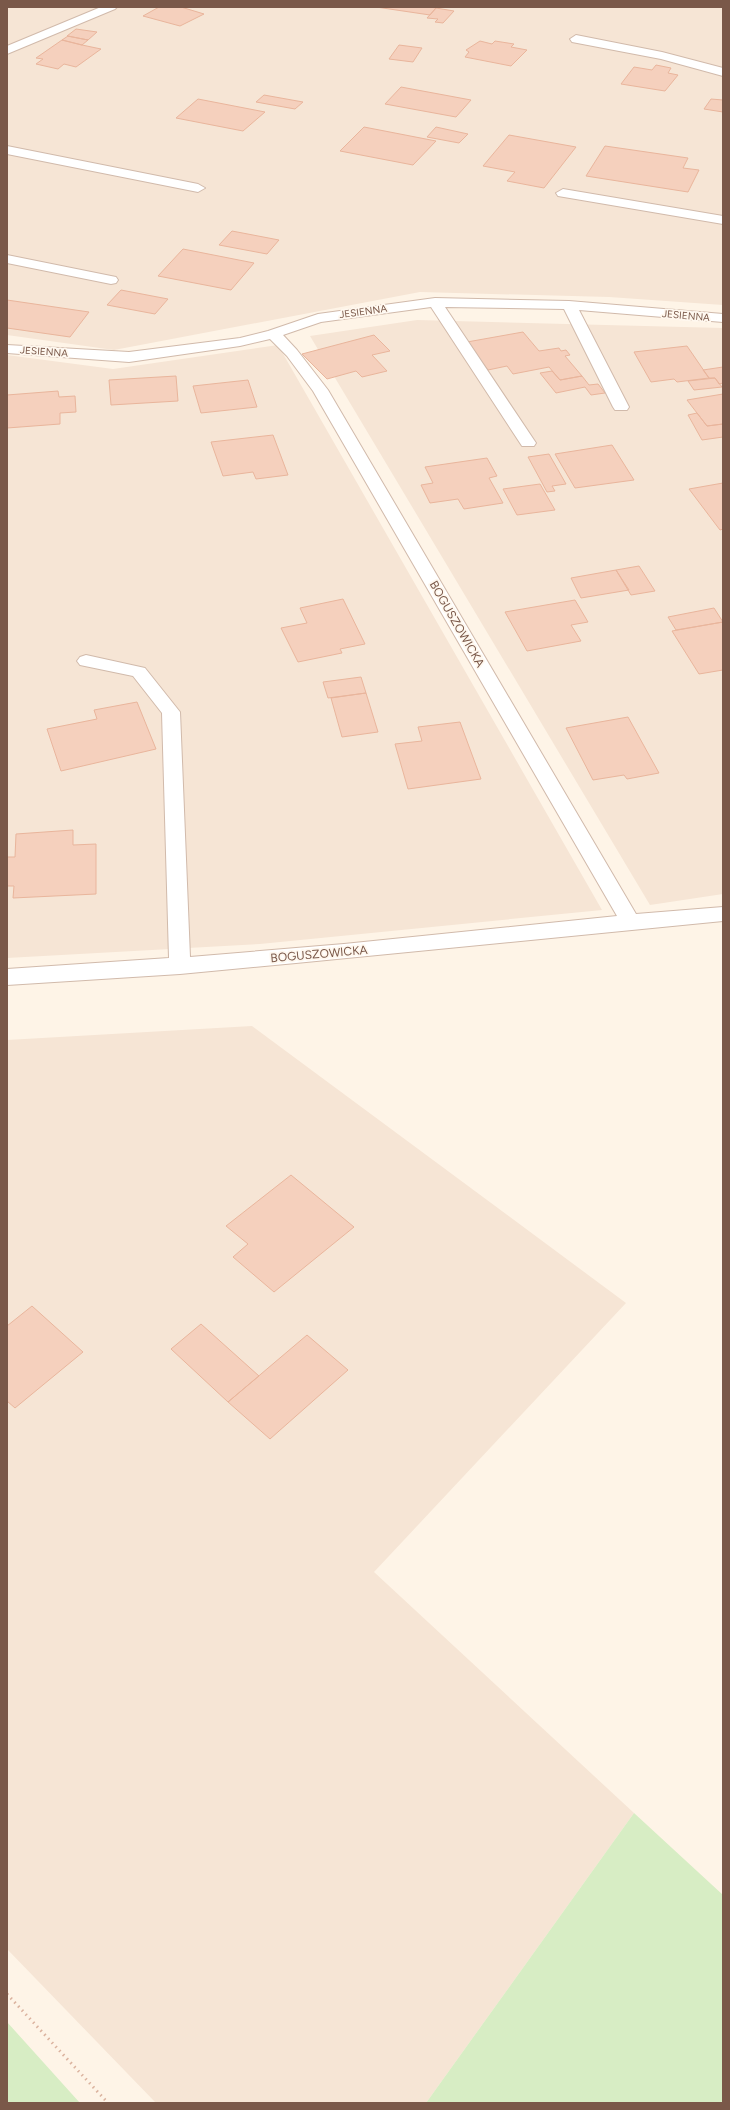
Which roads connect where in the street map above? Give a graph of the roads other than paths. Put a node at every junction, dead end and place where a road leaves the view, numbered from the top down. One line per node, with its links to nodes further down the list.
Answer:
1 (111, 7): 3 (street)
2 (576, 38): 4 (street)
3 (7, 50)
4 (723, 72)
5 (7, 150): 6 (street)
6 (198, 188)
7 (563, 193): 8 (street)
8 (723, 220)
9 (7, 259): 10 (street)
10 (111, 280)
11 (435, 302): 12 (street, JESIENNA); 14 (street, JESIENNA); 17 (street)
12 (569, 305): 13 (street, JESIENNA); 16 (street)
13 (723, 318)
14 (273, 334): 15 (street, JESIENNA); 20 (street, BOGUSZOWICKA)
15 (7, 349)
16 (621, 407)
17 (528, 443)
18 (86, 661): 21 (street)
19 (723, 914): 20 (street, BOGUSZOWICKA)
20 (630, 921): 21 (street, BOGUSZOWICKA)
21 (180, 966): 22 (street, BOGUSZOWICKA)
22 (7, 977)

